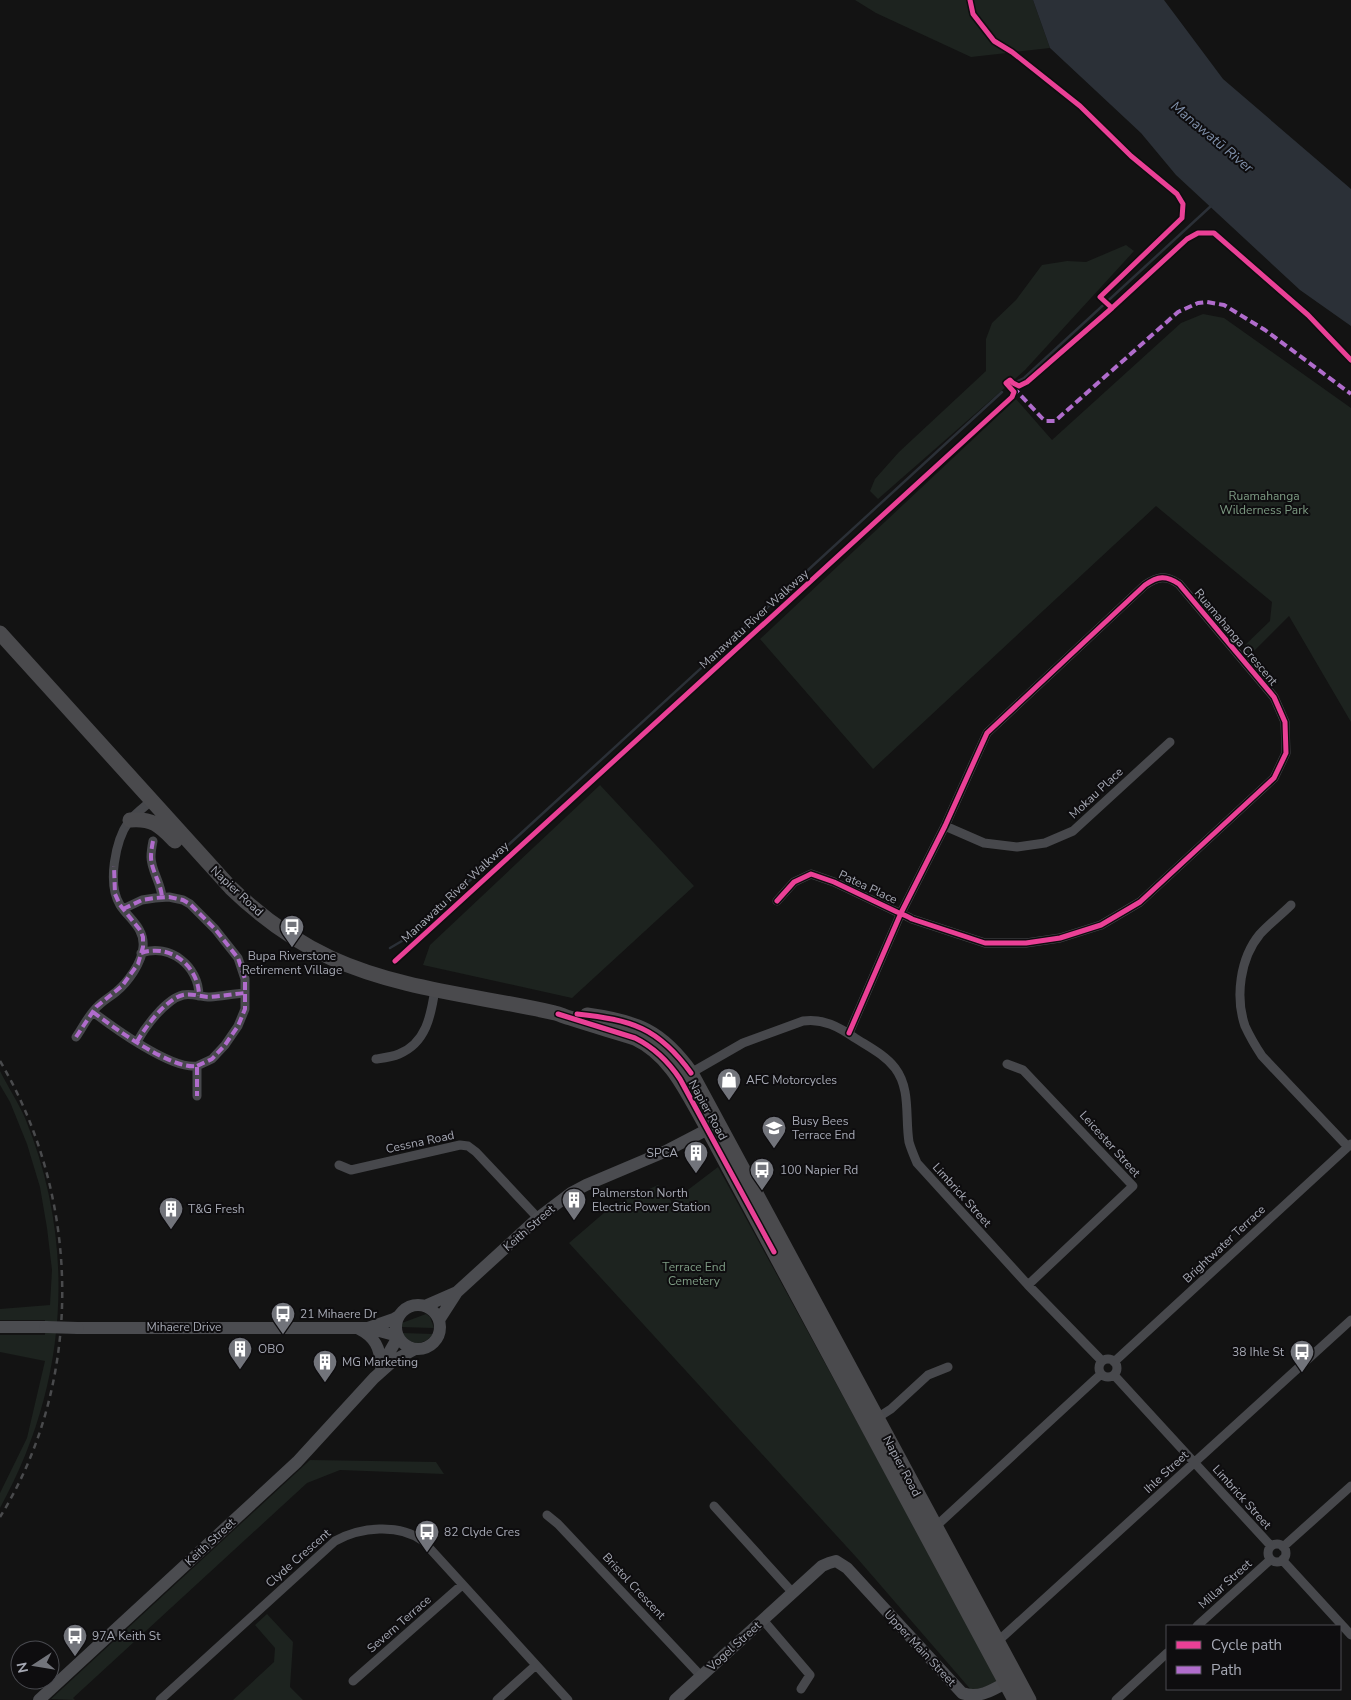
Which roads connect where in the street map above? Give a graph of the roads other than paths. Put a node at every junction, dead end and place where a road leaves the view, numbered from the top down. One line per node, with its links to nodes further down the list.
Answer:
1 (0, 633): 3 (highway, Napier Road)
2 (1170, 742): 5 (street, Mokau Place)
3 (151, 800): 4 (street); 7 (highway, Napier Road)
4 (130, 820): 7 (highway); 11 (street)
5 (945, 826): 12 (street, Ruamahanga Crescent); 12 (street, Ruamahanga Crescent)
6 (153, 841): 8 (street)
7 (231, 888): 14 (highway, Napier Road)
8 (162, 897): 11 (street); 15 (street)
9 (777, 901): 12 (street, Patea Place)
10 (1291, 905): 27 (street)
11 (123, 908): 13 (street)
12 (901, 913): 18 (street, Ruamahanga Crescent)
13 (142, 953): 16 (street); 17 (street)
14 (435, 990): 21 (street); 24 (highway, Napier Road)
15 (245, 993): 16 (street); 23 (street)
16 (199, 996): 20 (street)
17 (93, 1012): 19 (street); 20 (street)
18 (849, 1034): 24 (street, Limbrick Street); 30 (street, Limbrick Street)
19 (76, 1037)
20 (137, 1042): 23 (street)
21 (376, 1059)
22 (1007, 1064): 30 (street, Leicester Street)
23 (197, 1066): 25 (street)
24 (685, 1076): 26 (highway, Napier Road)
25 (197, 1096)
26 (713, 1127): 29 (main road, Keith Street); 40 (highway, Napier Road)
27 (1350, 1145): 43 (street, Brightwater Terrace)
28 (340, 1165): 29 (street, Cessna Road)
29 (538, 1218): 31 (main road, Keith Street)
30 (1028, 1285): 42 (street, Limbrick Street)
31 (456, 1292): 32 (main road, Keith Street); 34 (main road, Keith Street)
32 (425, 1306): 33 (main road); 34 (main road)
33 (399, 1316): 38 (main road, Mihaere Drive); 39 (main road)
34 (439, 1320): 41 (main road)
35 (1351, 1320): 50 (street, Ihle Street)
36 (0, 1327): 37 (main road, Mihaere Drive, bridge)
37 (355, 1327): 38 (main road, Mihaere Drive); 44 (main road)
38 (368, 1328): 39 (main road, Mihaere Drive)
39 (398, 1336): 41 (main road); 44 (main road, Keith Street)
40 (832, 1348): 49 (highway, Napier Road); 54 (highway, Napier Road)
41 (415, 1349): 48 (main road, Keith Street)
42 (1102, 1361): 43 (street); 46 (street)
43 (1114, 1362): 47 (street)
44 (381, 1365): 48 (main road, Keith Street)
45 (948, 1367): 49 (street)
46 (1101, 1374): 47 (street); 54 (street)
47 (1114, 1375): 50 (street, Limbrick Street)
48 (374, 1378): 73 (main road, Keith Street)
49 (877, 1418): 54 (highway, Napier Road)
50 (1195, 1463): 55 (street, Limbrick Street); 65 (street, Ihle Street)
51 (1351, 1486): 56 (street)
52 (714, 1506): 61 (street)
53 (547, 1516): 68 (street, Bristol Crescent)
54 (930, 1530): 65 (highway, Napier Road); 69 (highway, Napier Road)
55 (1271, 1546): 56 (street); 58 (street)
56 (1283, 1547): 57 (street)
57 (1283, 1559): 58 (street); 64 (street)
58 (1270, 1560): 63 (street, Millar Street)
59 (836, 1562): 61 (main road, Vogel Street); 72 (main road, Upper Main Street)
60 (462, 1585): 67 (street, Clyde Crescent); 70 (street, Severn Terrace); 74 (street, Clyde Crescent)
61 (793, 1593): 62 (main road, Vogel Street)
62 (763, 1620): 68 (main road, Vogel Street); 71 (street)
63 (1198, 1625)
64 (1351, 1635)
65 (998, 1642): 69 (highway, Napier Road)
66 (1166, 1654): 80 (street)
67 (536, 1665): 75 (street); 76 (street, Clyde Crescent)
68 (701, 1676): 77 (main road, Vogel Street)
69 (1011, 1680): 72 (main road, Upper Main Street); 78 (highway); 79 (highway)
70 (353, 1681)
71 (801, 1689)
72 (970, 1698)
73 (39, 1700)
74 (160, 1700)
75 (497, 1700)
76 (568, 1700)
77 (675, 1700)
78 (1015, 1700)
79 (1028, 1700)
80 (1116, 1700)

